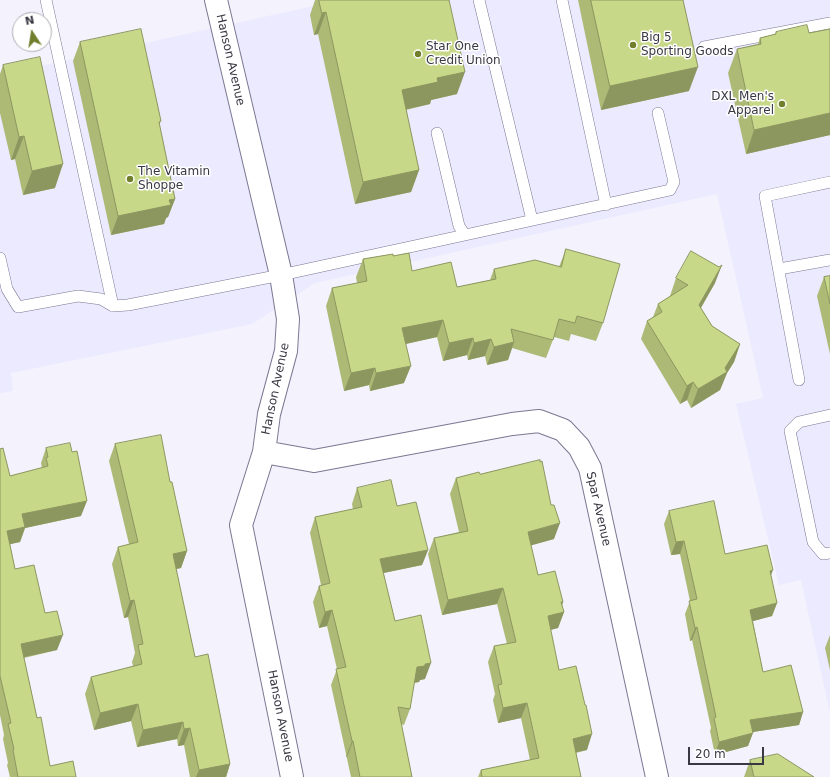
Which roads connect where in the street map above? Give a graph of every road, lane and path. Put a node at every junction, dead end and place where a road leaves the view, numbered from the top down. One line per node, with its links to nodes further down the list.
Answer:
1 (46, 0): 17 (lane)
2 (216, 0): 16 (street, Hanson Avenue)
3 (479, 0): 11 (lane)
4 (562, 0): 10 (lane)
5 (830, 23): 6 (lane)
6 (704, 47)
7 (658, 113): 10 (lane)
8 (437, 133): 12 (lane)
9 (830, 182): 15 (lane)
10 (606, 205): 11 (lane)
11 (532, 220): 12 (lane)
12 (465, 235): 16 (lane)
13 (0, 258): 17 (lane)
14 (830, 260): 15 (lane)
15 (779, 269): 18 (lane)
16 (281, 275): 17 (lane); 20 (street, Hanson Avenue)
17 (113, 306)
18 (799, 380)
19 (830, 416): 21 (lane)
20 (264, 452): 22 (street, Hanson Avenue); 23 (street, Spar Avenue)
21 (830, 554)
22 (292, 777)
23 (657, 777)

